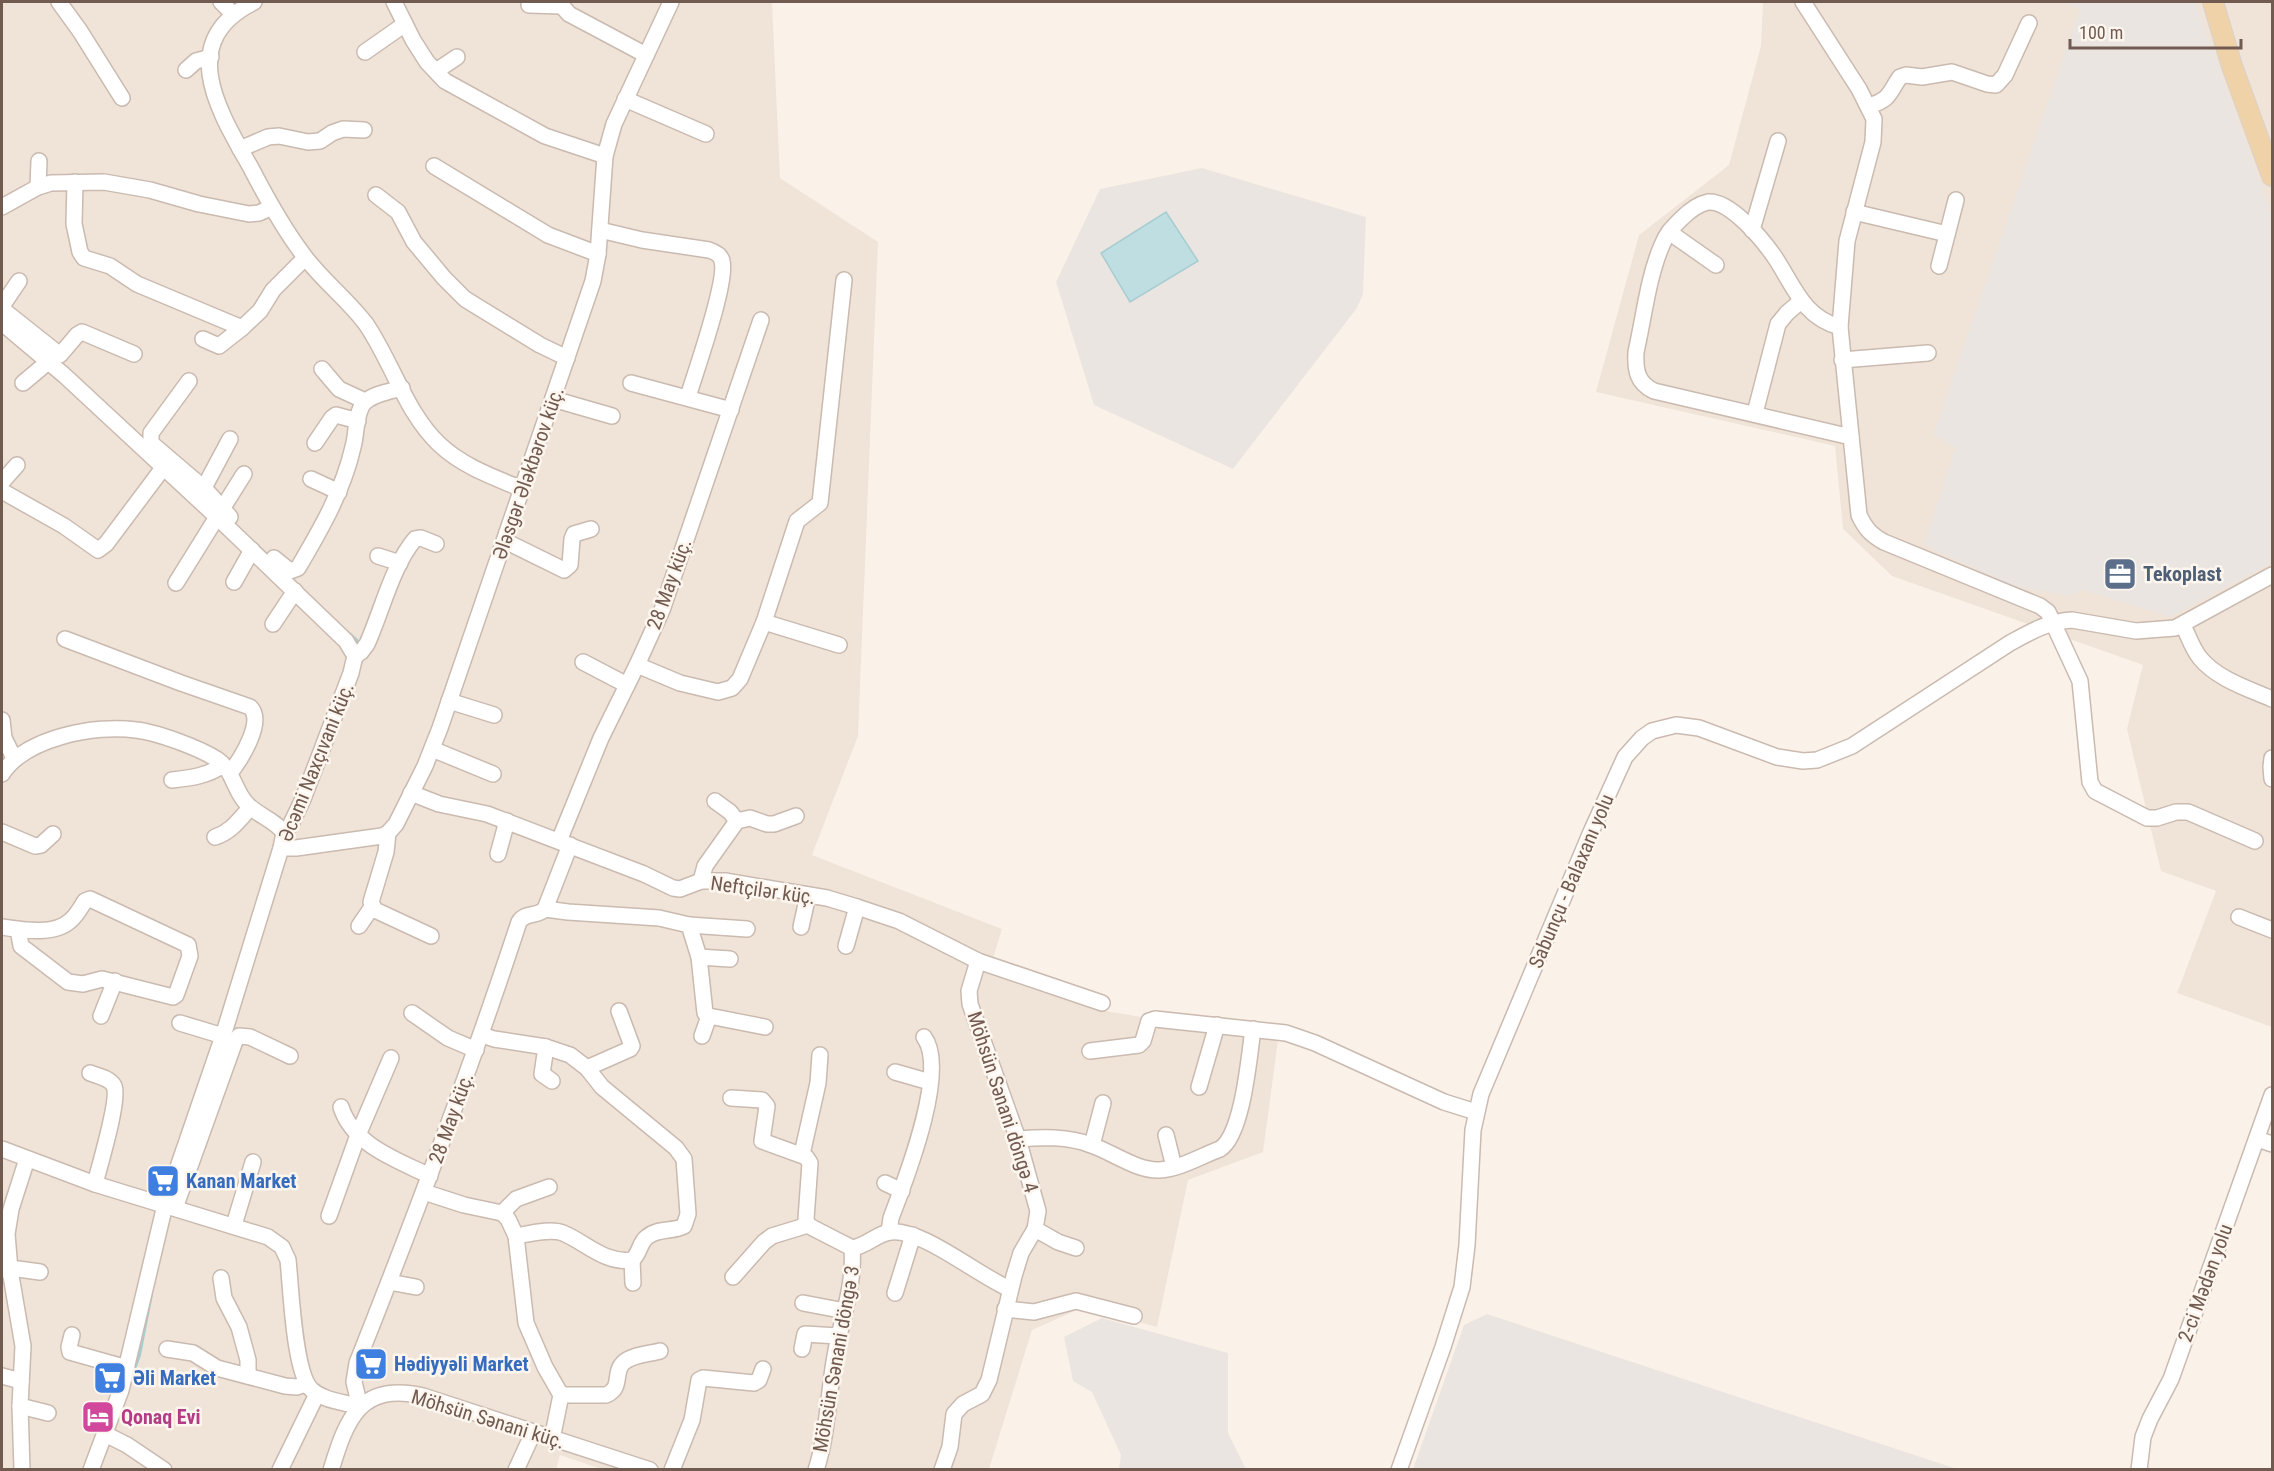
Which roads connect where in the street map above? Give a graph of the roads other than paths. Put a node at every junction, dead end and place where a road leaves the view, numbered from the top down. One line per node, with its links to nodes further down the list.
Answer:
1 (59, 2): 19 (street)
2 (221, 2): 10 (street)
3 (254, 2): 10 (street)
4 (394, 2): 12 (street)
5 (671, 2): 14 (street, Ələsgər Ələkbərov küç.)
6 (1803, 2): 21 (street)
7 (2213, 2): 29 (main road)
8 (562, 4): 9 (street); 14 (street)
9 (529, 5)
10 (233, 14): 15 (street)
11 (2029, 23): 21 (street)
12 (405, 24): 13 (street); 18 (street)
13 (365, 52)
14 (646, 55): 20 (street, Ələsgər Ələkbərov küç.)
15 (211, 57): 17 (street); 25 (street)
16 (457, 57): 18 (street)
17 (186, 70)
18 (435, 71): 26 (street)
19 (122, 98)
20 (625, 99): 23 (street); 26 (street, Ələsgər Ələkbərov küç.)
21 (1869, 106): 36 (street)
22 (364, 130): 25 (street)
23 (706, 134)
24 (1778, 141): 38 (street)
25 (240, 149): 35 (street)
26 (605, 156): 37 (street, Ələsgər Ələkbərov küç.)
27 (39, 160): 31 (street)
28 (434, 166): 41 (street)
29 (2272, 176)
30 (75, 182): 31 (street); 35 (street); 52 (street)
31 (38, 187): 34 (street)
32 (376, 195): 56 (street)
33 (1956, 200): 40 (street)
34 (2, 207)
35 (272, 207): 42 (street)
36 (1854, 212): 40 (street); 51 (street)
37 (600, 230): 41 (street, Ələsgər Ələkbərov küç.); 64 (street)
38 (1752, 230): 39 (street); 47 (street)
39 (1669, 232): 43 (street); 68 (street)
40 (1947, 234): 44 (street)
41 (598, 254): 56 (street, Ələsgər Ələkbərov küç.)
42 (305, 258): 52 (street); 63 (street)
43 (1716, 266)
44 (1939, 266)
45 (844, 280): 94 (street)
46 (20, 281): 48 (street)
47 (1801, 301): 51 (street); 68 (street)
48 (2, 308): 54 (street)
49 (761, 320): 67 (street, 28 May küç.)
50 (2, 323): 58 (street)
51 (1840, 327): 57 (street)
52 (242, 328): 53 (street)
53 (203, 339)
54 (134, 354)
55 (1928, 354): 57 (street)
56 (567, 358): 65 (street, Ələsgər Ələkbərov küç.)
57 (1842, 360): 71 (street)
58 (48, 362): 62 (street); 75 (street)
59 (322, 369): 66 (street)
60 (189, 381): 82 (street)
61 (631, 382): 64 (street)
62 (22, 383)
63 (402, 388): 66 (street); 79 (street)
64 (688, 397): 67 (street)
65 (553, 399): 69 (street); 79 (street, Ələsgər Ələkbərov küç.)
66 (365, 401): 70 (street)
67 (730, 410): 102 (street, 28 May küç.)
68 (1755, 413): 71 (street)
69 (612, 416)
70 (358, 421): 73 (street); 81 (street)
71 (1851, 438): 95 (street)
72 (230, 439): 82 (street)
73 (315, 443)
74 (17, 465): 78 (street)
75 (163, 468): 80 (street); 82 (street)
76 (244, 474): 83 (street)
77 (311, 478): 81 (street)
78 (2, 482)
79 (522, 489): 85 (street, Ələsgər Ələkbərov küç.)
80 (2, 491)
81 (339, 492): 83 (street)
82 (201, 495): 83 (street)
83 (220, 513): 87 (street, Əcəmi Naxçıvani küç.); 92 (street)
84 (591, 529): 85 (street)
85 (505, 541): 105 (street, Ələsgər Ələkbərov küç.)
86 (436, 544): 89 (street)
87 (252, 550): 91 (street); 93 (street, Əcəmi Naxçıvani küç.)
88 (378, 556): 89 (street)
89 (400, 563): 100 (street)
90 (2272, 575): 97 (street)
91 (234, 582)
92 (176, 584)
93 (295, 591): 96 (street); 100 (street, Əcəmi Naxçıvani küç.)
94 (764, 622): 99 (street); 102 (street)
95 (2053, 623): 97 (street); 127 (street); 178 (street, Sabunçu - Balaxanı yolu)
96 (273, 624)
97 (2183, 625): 104 (street)
98 (65, 639): 111 (street)
99 (839, 645)
100 (355, 656): 126 (street, Əcəmi Naxçıvani küç.)
101 (584, 662): 103 (street)
102 (638, 665): 103 (street, 28 May küç.)
103 (627, 685): 128 (street, 28 May küç.)
104 (2272, 699)
105 (449, 701): 106 (street); 108 (street, Ələsgər Ələkbərov küç.)
106 (494, 715)
107 (2, 720): 109 (street)
108 (432, 749): 113 (street); 116 (street, Ələsgər Ələkbərov küç.)
109 (14, 758): 111 (street); 112 (street)
110 (2272, 758): 114 (street)
111 (227, 769): 115 (street); 118 (street)
112 (2, 774)
113 (493, 774)
114 (2272, 779)
115 (172, 780)
116 (411, 793): 120 (street, Neftçilər küç.); 123 (street, Ələsgər Ələkbərov küç.)
117 (715, 801): 121 (street)
118 (250, 808): 125 (street); 126 (street)
119 (796, 816): 121 (street)
120 (507, 821): 128 (street, Neftçilər küç.); 129 (street)
121 (737, 821): 130 (street)
122 (2, 832): 124 (street)
123 (388, 833): 126 (street); 132 (street)
124 (53, 834)
125 (215, 837)
126 (282, 841): 159 (street, Əcəmi Naxçıvani küç.)
127 (2255, 842)
128 (564, 843): 130 (street, Neftçilər küç.); 134 (street, 28 May küç.)
129 (498, 854)
130 (701, 881): 131 (street, Neftçilər küç.)
131 (808, 895): 133 (street, Neftçilər küç.); 139 (street)
132 (372, 906): 137 (street); 143 (street)
133 (857, 907): 144 (street); 147 (street, Neftçilər küç.)
134 (545, 909): 136 (street); 158 (street, 28 May küç.)
135 (2239, 917): 142 (street)
136 (689, 925): 141 (street); 145 (street)
137 (359, 926)
138 (2, 927): 140 (street)
139 (801, 927)
140 (18, 929): 148 (street); 148 (street)
141 (747, 929)
142 (2272, 930)
143 (431, 936)
144 (846, 946)
145 (699, 957): 146 (street); 153 (street)
146 (730, 959)
147 (978, 961): 149 (street, Neftçilər küç.); 182 (street, Möhsün Sənani döngə 4)
148 (115, 981): 152 (street)
149 (1102, 1003)
150 (619, 1011): 168 (street)
151 (411, 1013): 163 (street)
152 (101, 1016)
153 (709, 1016): 156 (street); 160 (street)
154 (180, 1023): 159 (street)
155 (1218, 1025): 157 (street); 164 (street); 173 (street)
156 (765, 1027)
157 (1253, 1029): 178 (street); 189 (street)
158 (482, 1035): 162 (street); 163 (street, 28 May küç.)
159 (223, 1036): 196 (street, Əcəmi Naxçıvani küç.)
160 (702, 1036)
161 (924, 1037): 172 (street)
162 (546, 1047): 168 (street); 171 (street)
163 (476, 1050): 190 (street, 28 May küç.)
164 (1090, 1051)
165 (820, 1055): 186 (street)
166 (290, 1056): 196 (street)
167 (391, 1058): 179 (street)
168 (587, 1068): 208 (street)
169 (895, 1072): 172 (street)
170 (90, 1073): 192 (street)
171 (552, 1081)
172 (930, 1082): 194 (street)
173 (1199, 1087)
174 (2272, 1095): 181 (street, 2-ci Mədən yolu)
175 (731, 1098): 186 (street)
176 (1103, 1103): 184 (street)
177 (341, 1107): 179 (street)
178 (1476, 1113): 250 (street, Sabunçu - Balaxanı yolu)
179 (358, 1135): 190 (street); 198 (street)
180 (1166, 1136): 189 (street)
181 (2257, 1138): 183 (street); 251 (street, 2-ci Mədən yolu)
182 (1018, 1139): 184 (street); 202 (street, Möhsün Sənani döngə 4)
183 (2272, 1144)
184 (1092, 1145): 189 (street)
185 (2, 1149): 187 (street)
186 (802, 1154): 201 (street)
187 (27, 1159): 192 (street); 199 (street)
188 (253, 1162): 200 (street)
189 (1174, 1167)
190 (430, 1176): 195 (street, 28 May küç.)
191 (885, 1183): 194 (street)
192 (95, 1184): 196 (street)
193 (549, 1187): 197 (street)
194 (902, 1191): 203 (street)
195 (424, 1192): 197 (street); 213 (street, 28 May küç.)
196 (170, 1207): 200 (street); 227 (street, Əcəmi Naxçıvani küç.)
197 (502, 1213): 205 (street)
198 (329, 1216)
199 (5, 1221): 209 (street)
200 (234, 1225): 232 (street)
201 (808, 1225): 206 (street); 211 (street)
202 (1035, 1229): 207 (street); 216 (street, Möhsün Sənani döngə 4)
203 (889, 1232): 204 (street); 206 (street)
204 (913, 1235): 216 (street); 217 (street)
205 (516, 1236): 208 (street); 233 (street)
206 (852, 1248): 220 (street, Möhsün Sənani döngə 3)
207 (1076, 1248)
208 (632, 1260): 214 (street)
209 (6, 1270): 210 (street); 231 (street)
210 (40, 1272)
211 (733, 1277)
212 (221, 1278): 230 (street)
213 (389, 1282): 215 (street); 235 (street, 28 May küç.)
214 (633, 1283)
215 (416, 1287)
216 (1010, 1289): 219 (street, Möhsün Sənani döngə 4)
217 (894, 1293)
218 (802, 1303): 220 (street)
219 (1005, 1309): 221 (street); 249 (street, Möhsün Sənani döngə 4)
220 (845, 1311): 223 (street, Möhsün Sənani döngə 3)
221 (1134, 1316)
222 (72, 1335): 227 (street)
223 (838, 1336): 225 (street); 248 (street, Möhsün Sənani döngə 3)
224 (167, 1348): 230 (street)
225 (802, 1349)
226 (660, 1351): 233 (street)
227 (126, 1368): 238 (street, Əcəmi Naxçıvani küç.)
228 (762, 1369): 247 (street)
229 (2, 1376): 231 (street)
230 (248, 1376): 232 (street)
231 (21, 1381): 234 (street)
232 (312, 1389): 235 (street); 243 (street)
233 (561, 1395): 239 (street)
234 (20, 1406): 236 (street); 240 (street)
235 (360, 1407): 237 (street, Möhsün Sənani küç.); 244 (street)
236 (48, 1413)
237 (533, 1433): 239 (street, Möhsün Sənani küç.); 245 (street)
238 (105, 1434): 241 (street, Əcəmi Naxçıvani küç.); 242 (street)
239 (552, 1439): 246 (street, Möhsün Sənani küç.)
240 (22, 1470)
241 (91, 1470)
242 (164, 1470)
243 (280, 1470)
244 (331, 1470)
245 (516, 1470)
246 (650, 1470)
247 (672, 1470)
248 (816, 1470)
249 (942, 1470)
250 (1399, 1470)
251 (2139, 1470)

